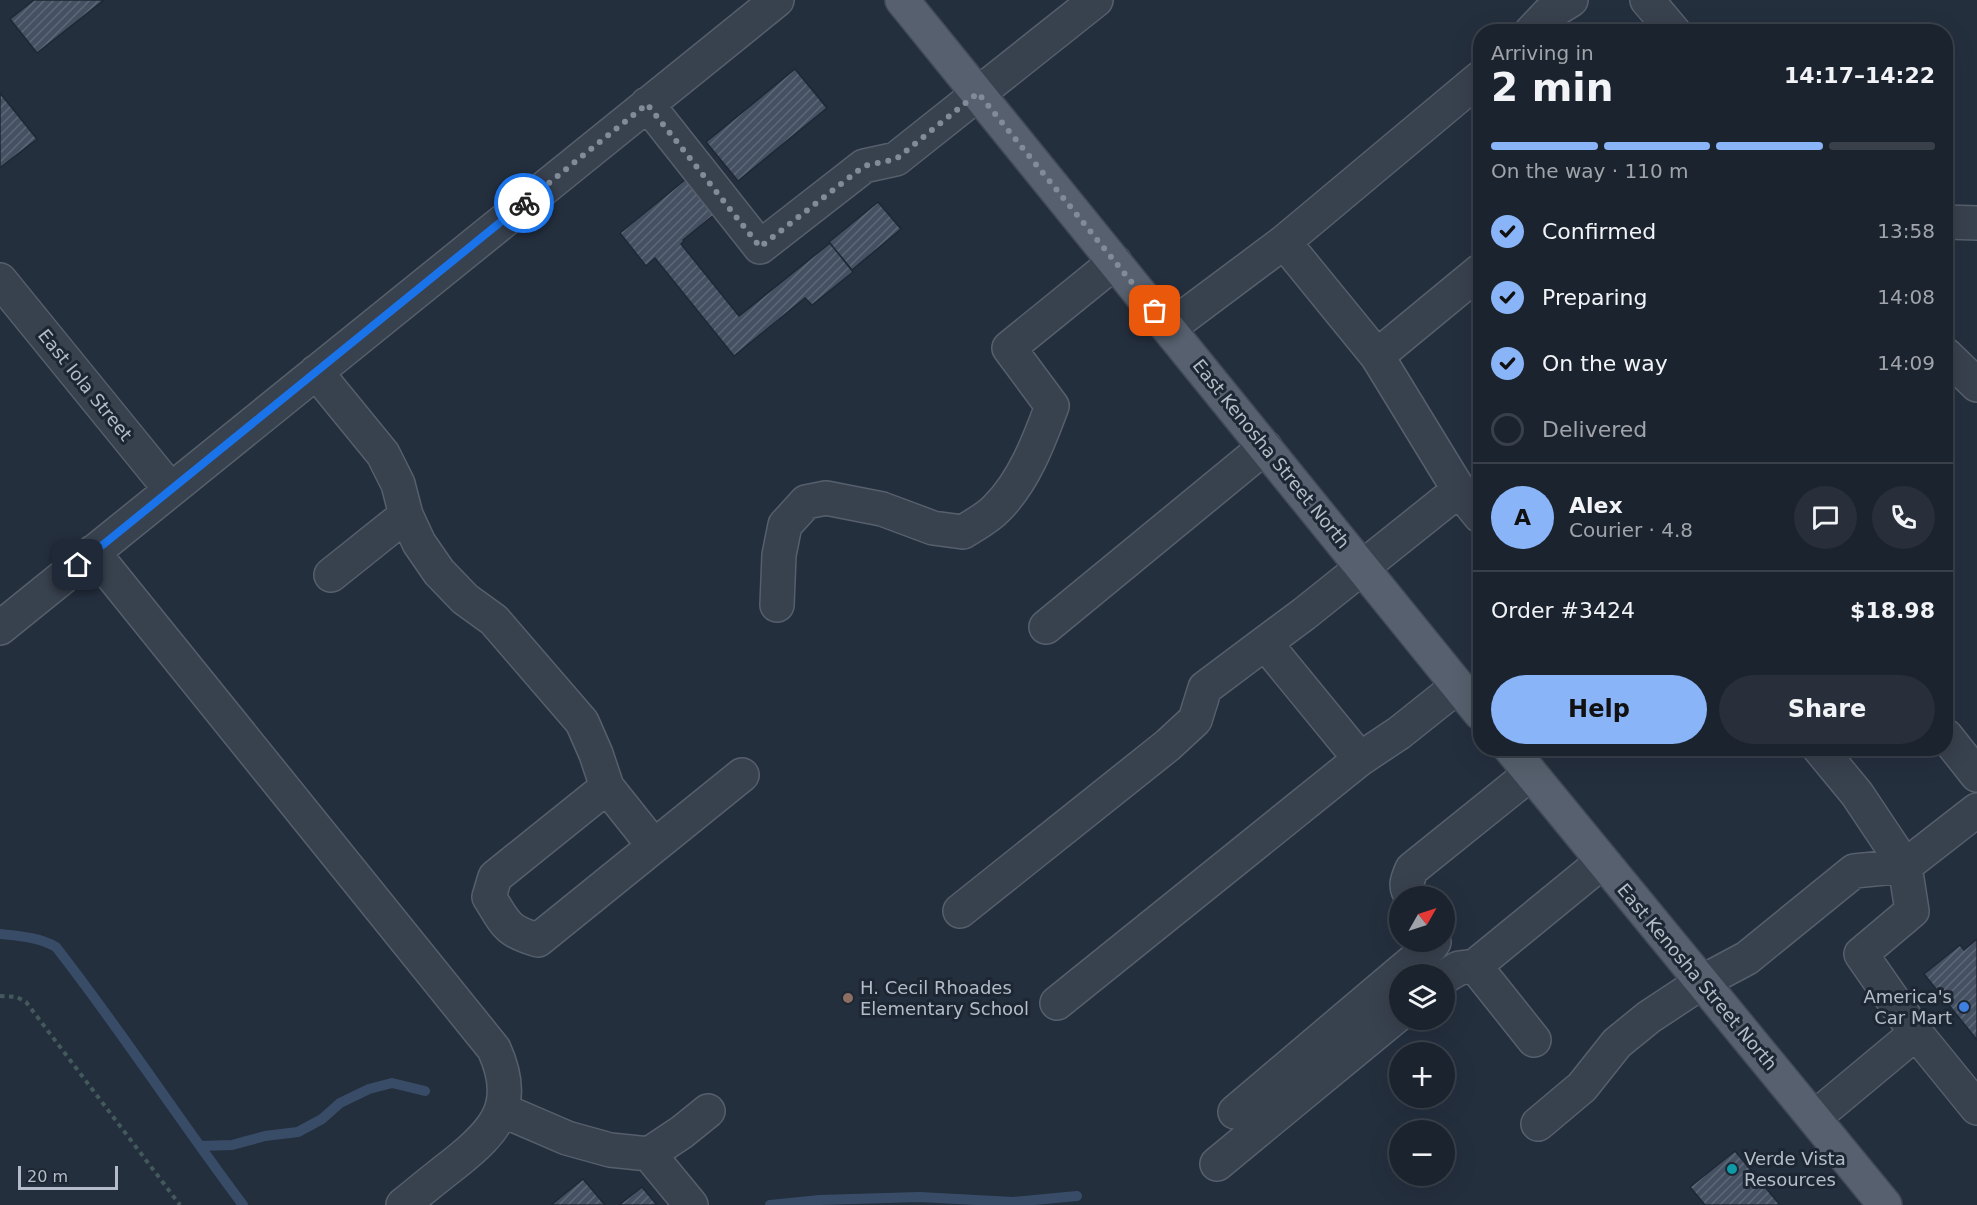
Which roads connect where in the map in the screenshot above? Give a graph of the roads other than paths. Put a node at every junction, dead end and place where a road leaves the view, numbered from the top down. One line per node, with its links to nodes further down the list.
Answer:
1 (777, 0): 10 (street)
2 (902, 0): 9 (main road, East Kenosha Street North)
3 (1096, 0): 9 (street)
4 (1571, 0): 6 (street)
5 (1647, 0): 7 (street)
6 (1539, 24)
7 (1667, 24)
8 (1473, 84): 13 (street)
9 (978, 93): 10 (street); 14 (main road, East Kenosha Street North)
10 (647, 104): 20 (street)
11 (1953, 222): 12 (street)
12 (1977, 223)
13 (1284, 242): 17 (street); 18 (street)
14 (1115, 262): 17 (main road, East Kenosha Street North); 30 (street)
15 (1473, 278): 18 (street)
16 (0, 280): 23 (street, East Iola Street)
17 (1169, 328): 22 (main road, East Kenosha Street North)
18 (1377, 357): 24 (street)
19 (1953, 362): 21 (street)
20 (316, 372): 23 (street); 26 (street)
21 (1977, 385)
22 (1265, 447): 28 (main road, East Kenosha Street North); 32 (street)
23 (170, 489): 27 (street)
24 (1459, 490): 25 (street); 28 (street)
25 (1473, 507)
26 (406, 515): 29 (street); 43 (street)
27 (93, 552): 31 (street); 59 (street)
28 (1362, 567): 33 (street); 34 (main road, East Kenosha Street North)
29 (331, 575)
30 (777, 605)
31 (0, 627)
32 (1046, 627)
33 (1265, 643): 39 (street); 49 (street)
34 (1458, 686): 35 (main road, East Kenosha Street North); 39 (street)
35 (1473, 704)
36 (1953, 745): 42 (street)
37 (1516, 756): 40 (main road, East Kenosha Street North)
38 (1825, 756): 47 (street)
39 (1360, 759): 54 (street)
40 (1530, 774): 46 (main road, East Kenosha Street North); 48 (street)
41 (742, 775): 45 (street)
42 (1977, 775)
43 (607, 787): 45 (street); 45 (street)
44 (1977, 810): 47 (street)
45 (654, 846)
46 (1602, 862): 51 (street); 53 (main road, East Kenosha Street North)
47 (1905, 866): 53 (street); 56 (street)
48 (1407, 886)
49 (960, 911)
50 (1422, 952): 61 (street)
51 (1475, 966): 52 (street); 57 (street)
52 (1455, 970)
53 (1702, 982): 62 (main road, East Kenosha Street North); 63 (street)
54 (1057, 1003)
55 (1389, 1022): 65 (street)
56 (1916, 1033): 58 (street); 62 (street)
57 (1534, 1040)
58 (1977, 1108)
59 (502, 1110): 64 (street); 66 (street)
60 (708, 1111): 64 (street)
61 (1236, 1112)
62 (1814, 1118): 68 (main road, East Kenosha Street North)
63 (1538, 1124)
64 (649, 1154): 67 (street)
65 (1217, 1164)
66 (403, 1205)
67 (691, 1205)
68 (1885, 1205)

